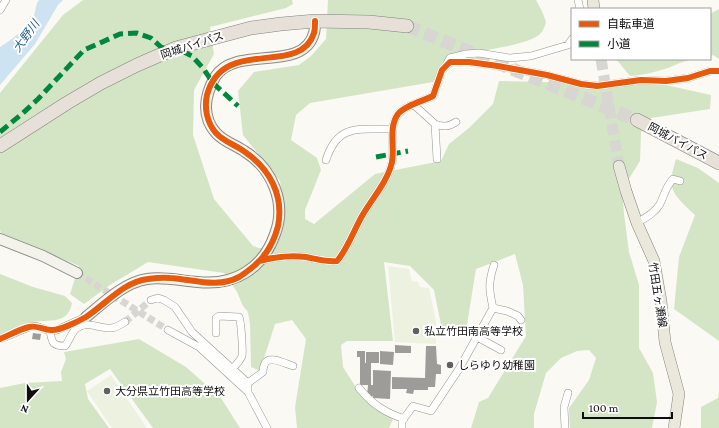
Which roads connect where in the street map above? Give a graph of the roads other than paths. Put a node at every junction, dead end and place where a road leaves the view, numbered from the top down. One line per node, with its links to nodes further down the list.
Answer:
1 (6, 0): 2 (street)
2 (0, 10)
3 (315, 21): 4 (highway, 岡城バイパス); 13 (highway, 岡城バイパス); 21 (street)
4 (407, 26)
5 (571, 40): 6 (street)
6 (447, 65): 7 (street); 8 (street)
7 (719, 71)
8 (414, 105): 11 (street); 12 (street)
9 (637, 120): 16 (highway, 岡城バイパス)
10 (456, 122): 11 (street)
11 (435, 124): 14 (street)
12 (393, 129): 15 (street); 21 (street)
13 (0, 146)
14 (438, 159)
15 (326, 160)
16 (719, 163)
17 (619, 166): 19 (main road, 竹田五ヶ瀬線)
18 (680, 181): 19 (street)
19 (637, 223): 45 (main road, 竹田五ヶ瀬線)
20 (0, 239): 23 (street)
21 (259, 261): 26 (street)
22 (494, 265): 25 (street)
23 (77, 273)
24 (151, 300): 36 (street)
25 (493, 308): 27 (street); 32 (street)
26 (86, 317): 30 (street)
27 (521, 320)
28 (125, 322): 30 (street)
29 (168, 330): 39 (street)
30 (50, 331): 33 (street)
31 (216, 333): 36 (street)
32 (477, 337): 34 (street); 41 (street)
33 (0, 339)
34 (501, 350)
35 (293, 366): 37 (street)
36 (232, 369): 37 (street)
37 (248, 383): 39 (street)
38 (359, 388): 41 (street)
39 (248, 392): 42 (street)
40 (568, 393): 44 (street)
41 (404, 419): 43 (street)
42 (267, 428)
43 (402, 428)
44 (565, 428)
45 (674, 428)

